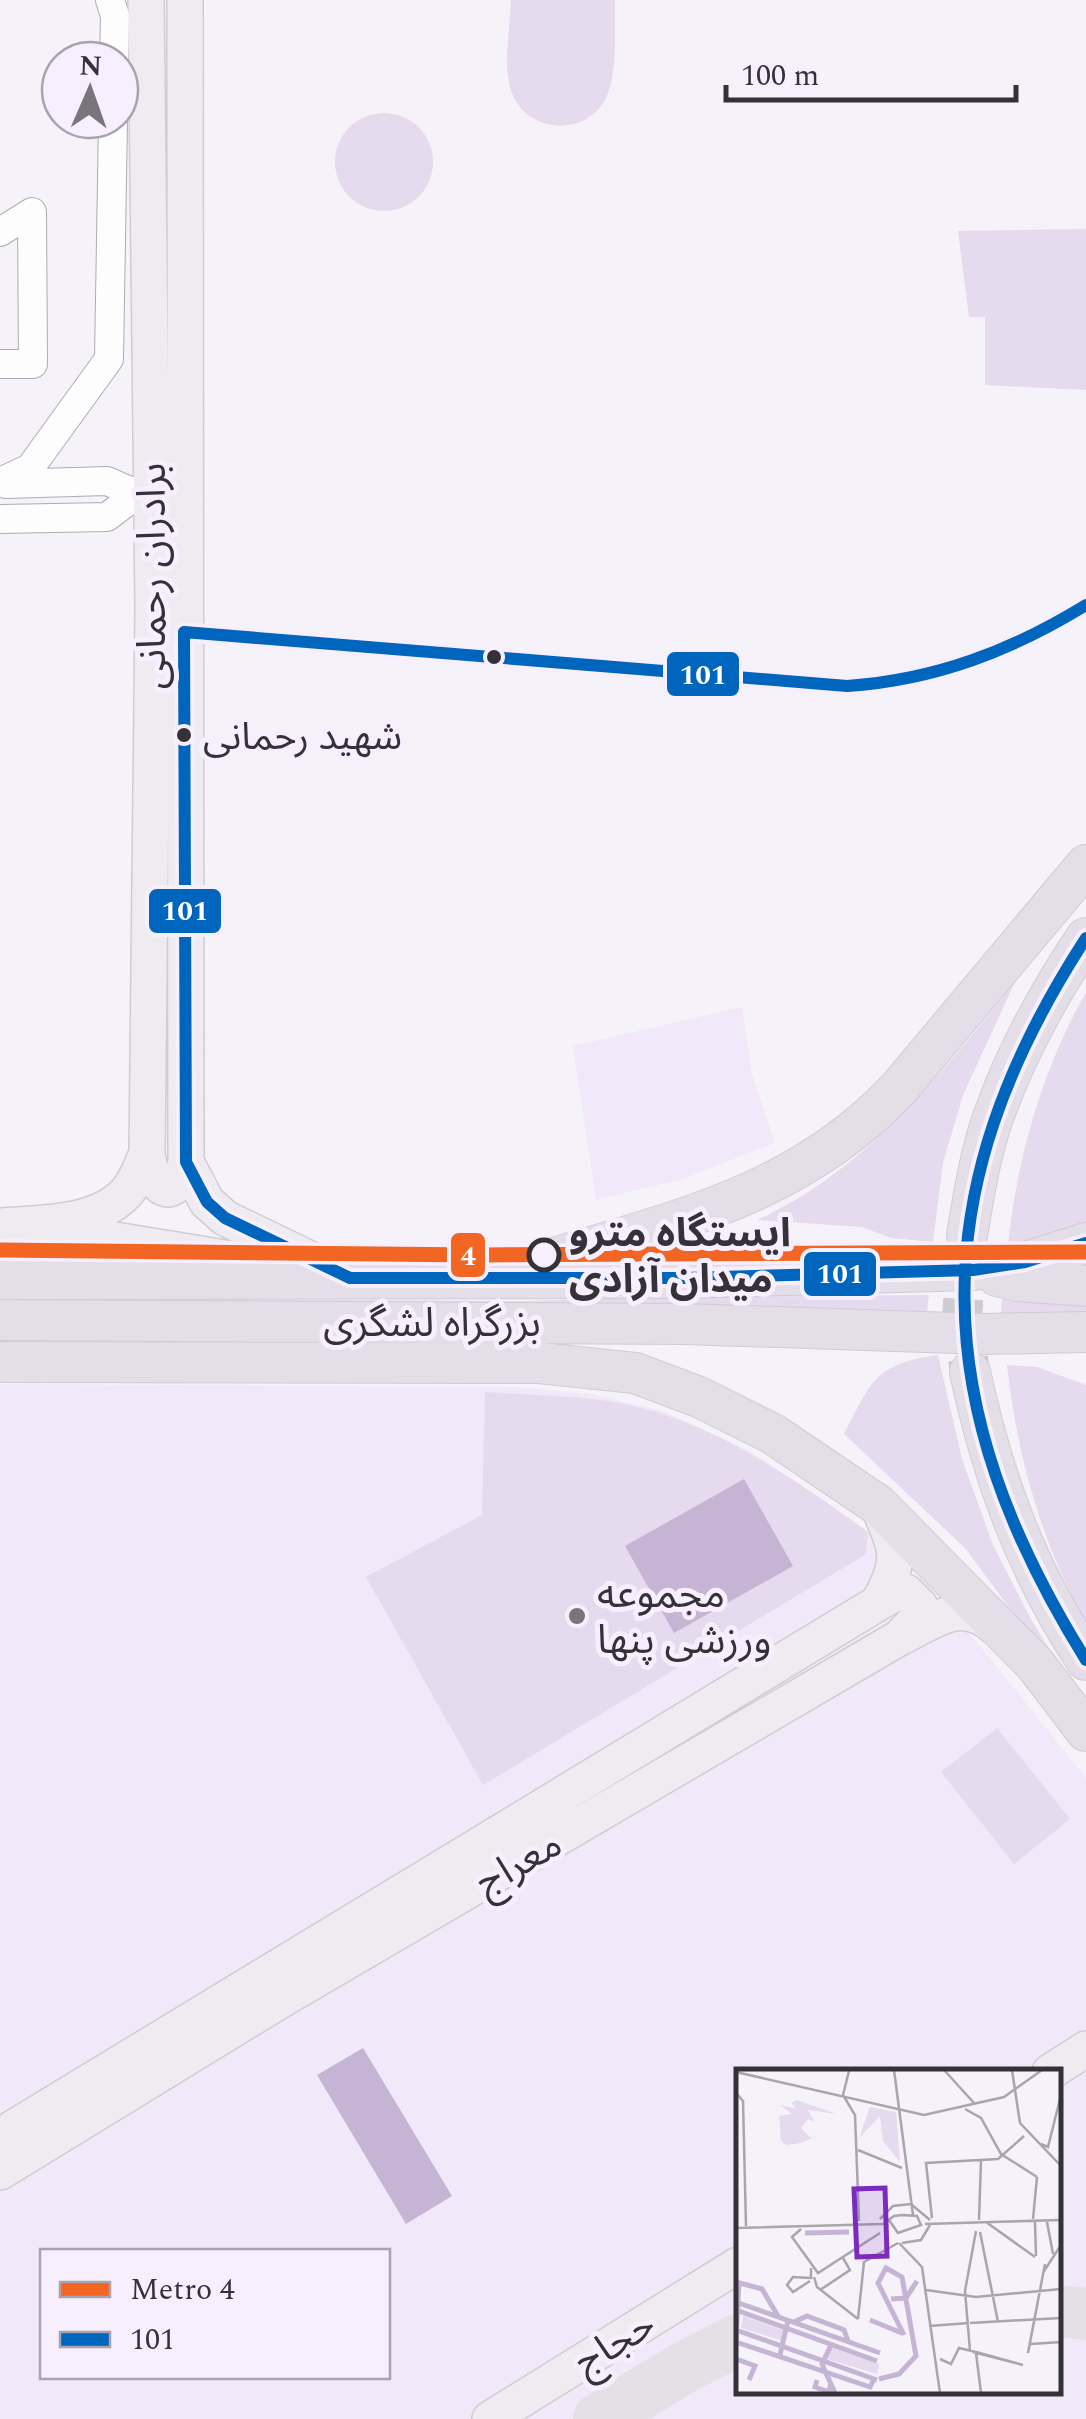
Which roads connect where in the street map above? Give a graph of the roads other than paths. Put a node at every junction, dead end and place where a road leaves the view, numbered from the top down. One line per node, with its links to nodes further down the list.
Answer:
1 (110, 0): 4 (street)
2 (146, 0): 10 (main road, برادران رحمانی)
3 (185, 0): 16 (main road, برادران رحمانی)
4 (114, 40)
5 (113, 140): 9 (street)
6 (0, 232): 7 (street)
7 (0, 364)
8 (58, 481): 9 (street); 10 (street); 12 (street)
9 (0, 483)
10 (144, 494): 12 (street); 15 (main road, برادران رحمانی)
11 (0, 518): 12 (street)
12 (58, 518)
13 (1086, 865): 22 (highway)
14 (1086, 938): 19 (highway)
15 (147, 1153): 16 (main road); 17 (main road, برادران رحمانی)
16 (186, 1162): 20 (main road)
17 (0, 1229): 20 (main road)
18 (1086, 1243): 19 (highway)
19 (970, 1252): 22 (highway, بزرگراه لشگری); 23 (highway)
20 (350, 1278): 21 (highway, بزرگراه لشگری); 22 (highway, بزرگراه لشگری)
21 (0, 1279)
22 (486, 1280)
23 (1086, 1286)
24 (0, 1320): 26 (highway, بزرگراه لشگری)
25 (1086, 1332): 26 (highway)
26 (984, 1334): 27 (highway)
27 (1086, 1356)
28 (0, 1362): 30 (highway)
29 (970, 1372): 33 (highway)
30 (878, 1505): 31 (main road); 34 (highway)
31 (878, 1603): 32 (main road); 38 (main road, معراج)
32 (899, 1638): 34 (main road, معراج); 39 (main road, معراج)
33 (1086, 1660)
34 (1036, 1664): 35 (highway)
35 (1086, 1731)
36 (1086, 2049): 37 (main road)
37 (1055, 2069)
38 (0, 2136)
39 (0, 2172)
40 (736, 2266): 41 (main road, حجاج)
41 (490, 2419)

